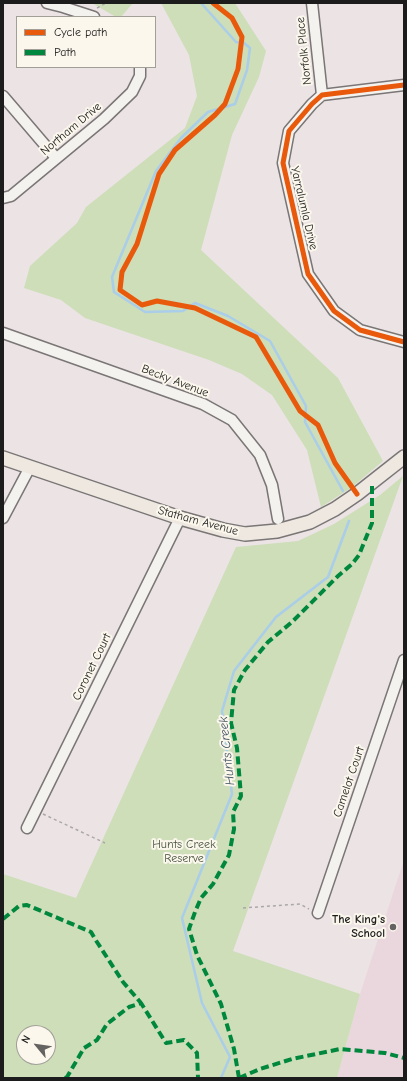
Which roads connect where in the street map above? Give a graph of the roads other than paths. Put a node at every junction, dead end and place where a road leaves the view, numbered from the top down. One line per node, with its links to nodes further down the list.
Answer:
1 (47, 3): 3 (street)
2 (312, 3): 6 (street, Norfolk Place)
3 (91, 16)
4 (140, 68): 8 (street, Northam Drive)
5 (404, 85): 6 (street)
6 (322, 95): 11 (street, Yarralumla Drive)
7 (3, 96): 8 (street)
8 (56, 158): 9 (street, Northam Drive)
9 (3, 198)
10 (3, 333): 17 (street, Becky Avenue)
11 (404, 342)
12 (404, 457): 16 (main road, Statham Avenue)
13 (3, 458): 14 (main road, Statham Avenue)
14 (30, 467): 15 (street); 16 (main road, Statham Avenue)
15 (3, 518)
16 (180, 518): 19 (street, Coronet Court)
17 (278, 519)
18 (404, 660): 20 (street, Camelot Court)
19 (27, 828)
20 (318, 913)

